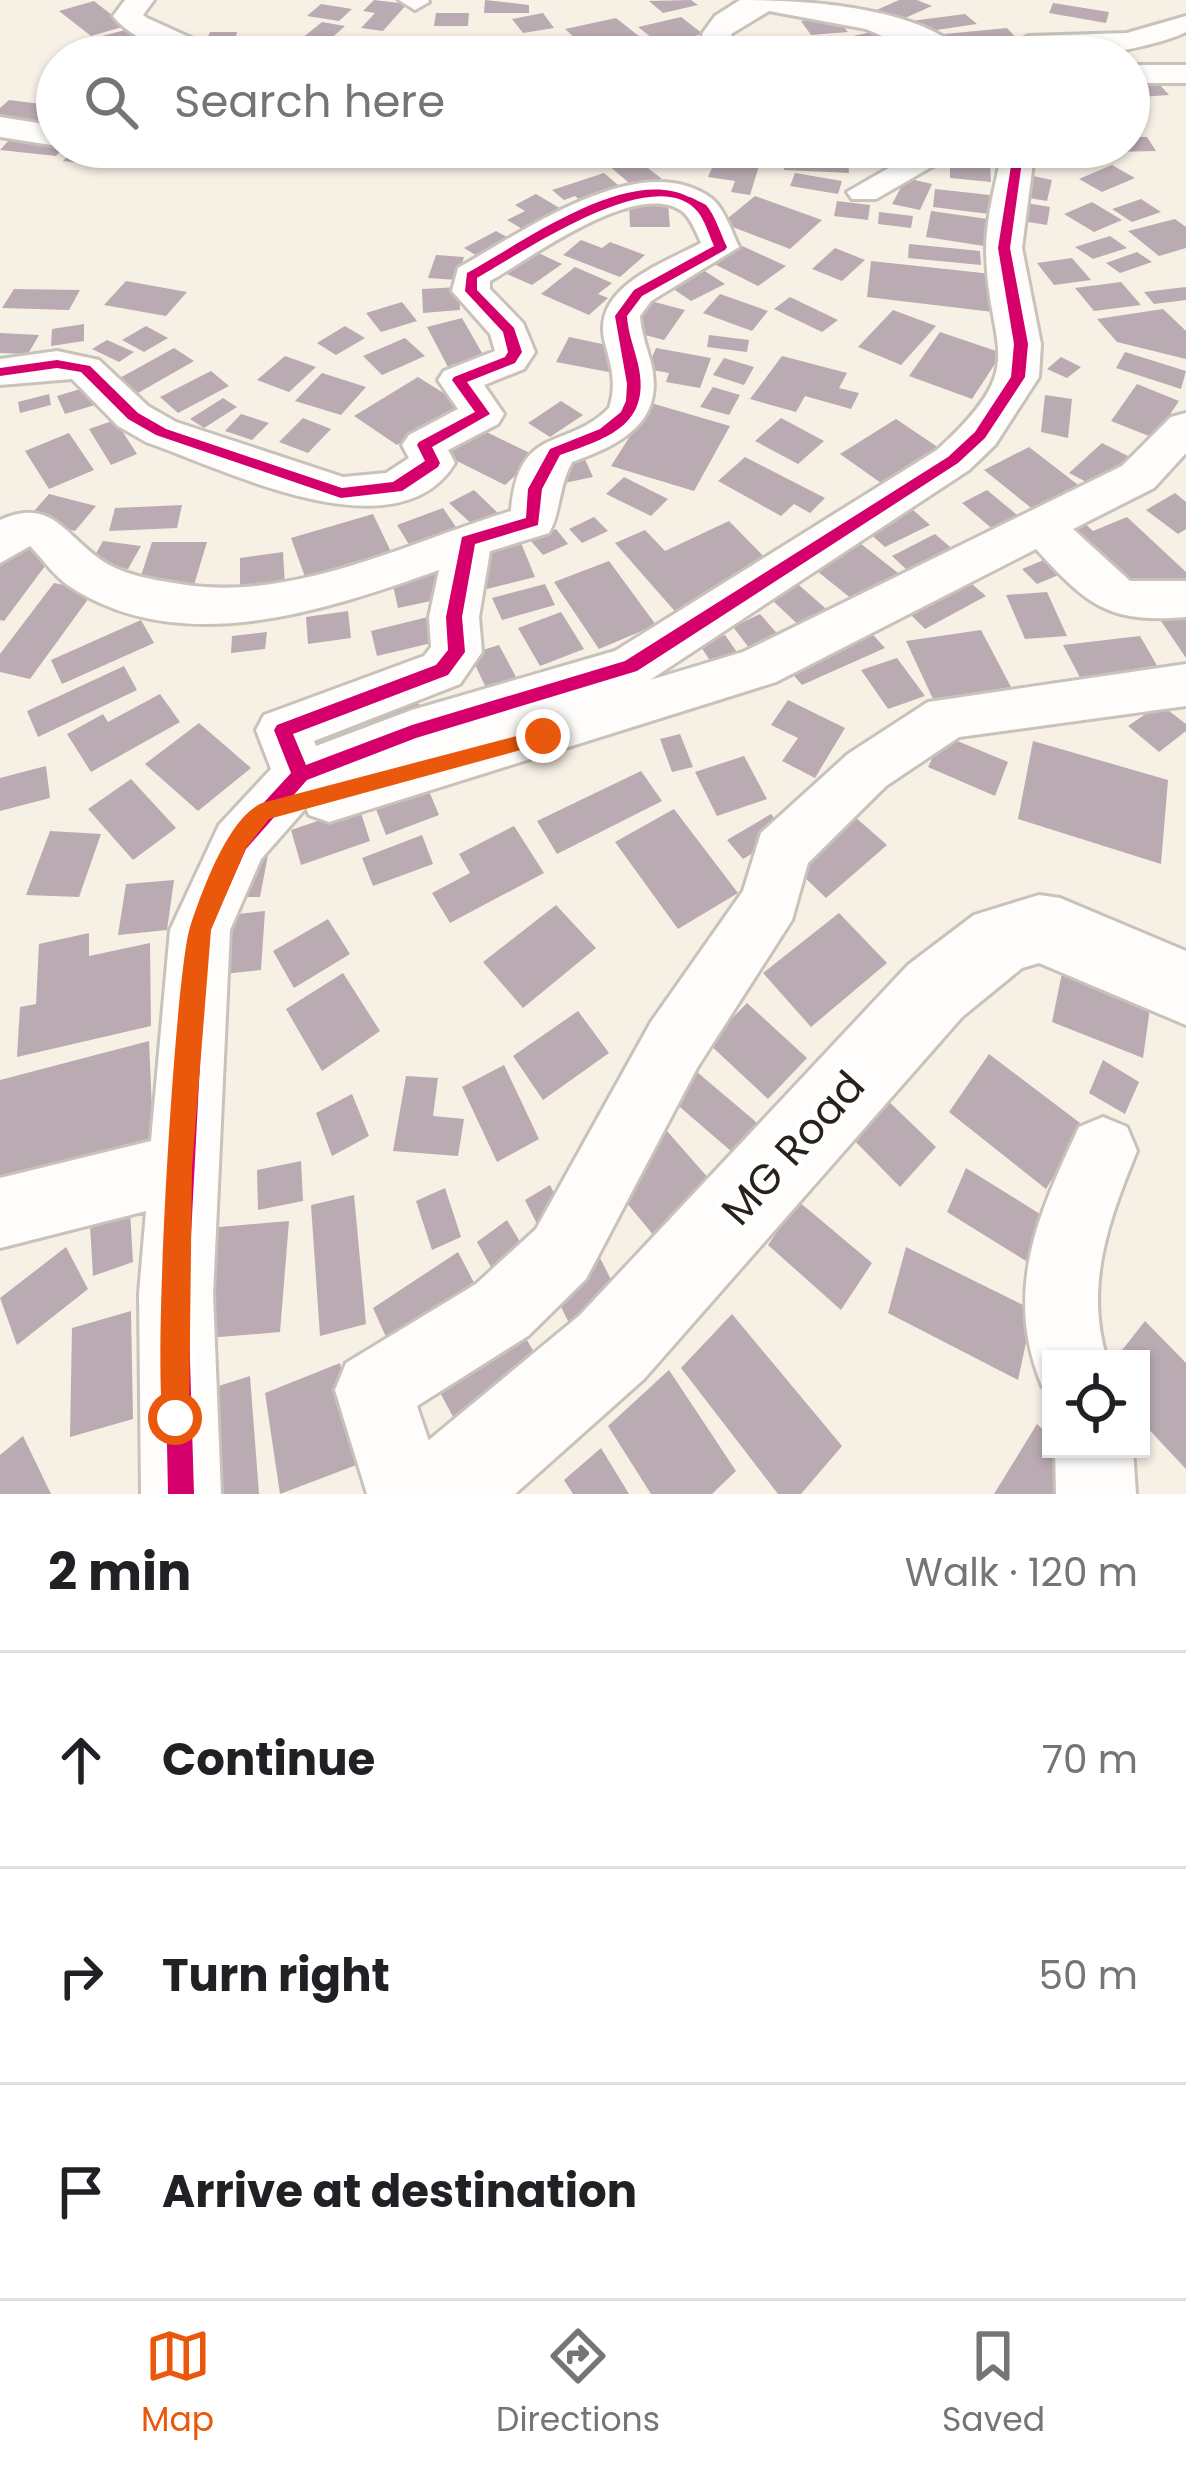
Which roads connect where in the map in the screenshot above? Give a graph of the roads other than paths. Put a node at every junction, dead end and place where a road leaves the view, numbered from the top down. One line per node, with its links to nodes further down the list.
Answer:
1 (140, 0): 6 (street)
2 (759, 2): 7 (street); 8 (street)
3 (1145, 9): 5 (street)
4 (1034, 14): 9 (street)
5 (1183, 23): 10 (street)
6 (166, 36)
7 (717, 36)
8 (914, 36)
9 (1026, 36)
10 (1145, 36)
11 (1150, 46): 12 (street)
12 (1186, 55)
13 (1150, 74): 14 (street)
14 (1186, 74)
15 (1186, 102): 16 (street)
16 (1150, 105)
17 (0, 127): 18 (street)
18 (36, 133)
19 (910, 168): 21 (street)
20 (1016, 168): 29 (street)
21 (864, 192)
22 (0, 372): 25 (street)
23 (1186, 427): 24 (street)
24 (1044, 528): 27 (street); 29 (street)
25 (468, 541): 26 (street); 29 (street)
26 (0, 547)
27 (1186, 599)
28 (1186, 685): 37 (street)
29 (281, 793): 32 (street)
30 (1186, 988): 38 (main road, MG Road)
31 (1103, 1151): 34 (street)
32 (180, 1168): 33 (street); 36 (street)
33 (0, 1213)
34 (1066, 1350)
35 (1094, 1458): 39 (street)
36 (181, 1494)
37 (407, 1494)
38 (441, 1494)
39 (1096, 1494)

